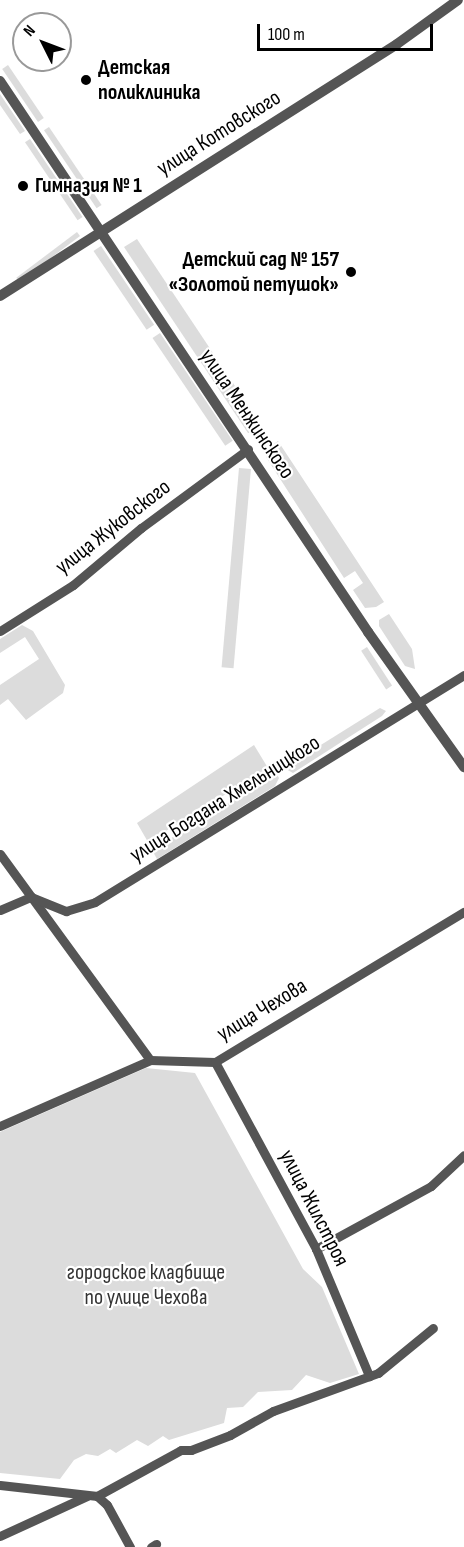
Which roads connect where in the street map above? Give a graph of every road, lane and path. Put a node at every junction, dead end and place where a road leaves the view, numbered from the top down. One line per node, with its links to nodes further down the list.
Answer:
1 (458, 0): 3 (street, улица Котовского)
2 (0, 81): 3 (street, улица Менжинского)
3 (100, 231): 4 (street, улица Котовского); 5 (street, улица Менжинского)
4 (0, 296)
5 (248, 449): 6 (street, улица Жуковского); 8 (street, улица Менжинского)
6 (0, 631)
7 (464, 675): 8 (street, улица Богдана Хмельницкого)
8 (418, 703): 9 (street, улица Менжинского); 11 (street, улица Богдана Хмельницкого)
9 (464, 767)
10 (0, 854): 11 (street)
11 (31, 897): 12 (street); 14 (street)
12 (0, 910)
13 (464, 912): 15 (street, улица Чехова)
14 (150, 1059): 15 (street, улица Чехова); 16 (street, улица Чехова)
15 (214, 1062): 18 (street, улица Жилстроя)
16 (0, 1126)
17 (464, 1155): 18 (street)
18 (316, 1249): 20 (street, улица Жилстроя)
19 (433, 1328): 20 (street)
20 (369, 1376): 22 (street)
21 (0, 1485): 22 (street)
22 (92, 1496): 23 (street); 24 (street)
23 (0, 1536)
24 (130, 1547)

